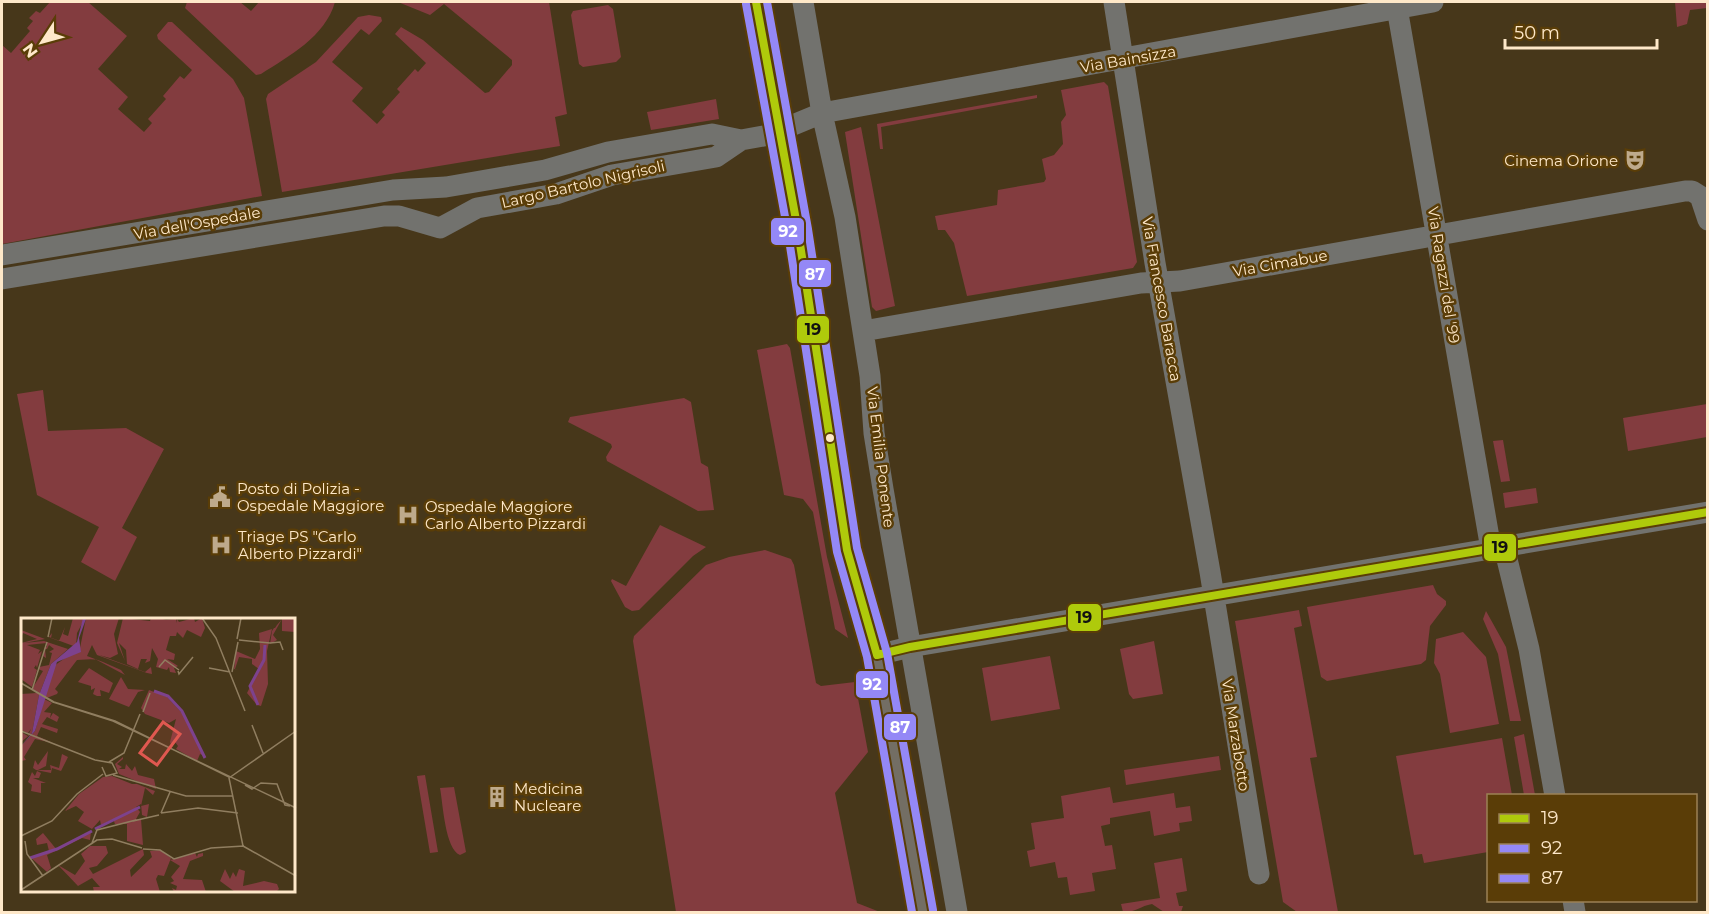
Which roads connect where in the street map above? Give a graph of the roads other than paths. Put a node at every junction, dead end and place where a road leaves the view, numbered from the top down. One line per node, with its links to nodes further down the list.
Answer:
1 (756, 2): 8 (main road)
2 (802, 2): 7 (street, Via Emilia Ponente)
3 (1114, 2): 6 (street, Via Francesco Baracca)
4 (1433, 2): 5 (street, Via Bainsizza)
5 (1397, 5): 6 (street, Via Bainsizza); 13 (street, Via Ragazzi del '99)
6 (1124, 60): 7 (street, Via Bainsizza); 16 (street, Via Francesco Baracca)
7 (822, 113): 8 (street, Largo Bartolo Nigrisoli); 17 (street, Via Emilia Ponente)
8 (779, 131): 9 (street, Largo Bartolo Nigrisoli); 22 (main road)
9 (741, 140): 10 (street, Largo Bartolo Nigrisoli); 11 (street, Largo Bartolo Nigrisoli)
10 (393, 190): 14 (street, Via dell'Ospedale)
11 (391, 215): 15 (street, Via dell'Ospedale)
12 (1707, 220): 13 (street, Via Cimabue)
13 (1437, 235): 16 (street, Via Cimabue); 19 (street, Via Ragazzi del '99)
14 (2, 255)
15 (2, 279)
16 (1159, 282): 17 (street, Via Cimabue); 20 (street, Via Francesco Baracca)
17 (863, 331): 21 (street, Via Emilia Ponente)
18 (1707, 512): 19 (street)
19 (1498, 548): 20 (street); 23 (street, Via Ragazzi del '99)
20 (1213, 597): 21 (street); 24 (street, Via Marzabotto)
21 (910, 647): 22 (street); 26 (street, Via Emilia Ponente)
22 (877, 655): 25 (main road)
23 (1555, 794)
24 (1259, 874)
25 (923, 912)
26 (957, 912)

